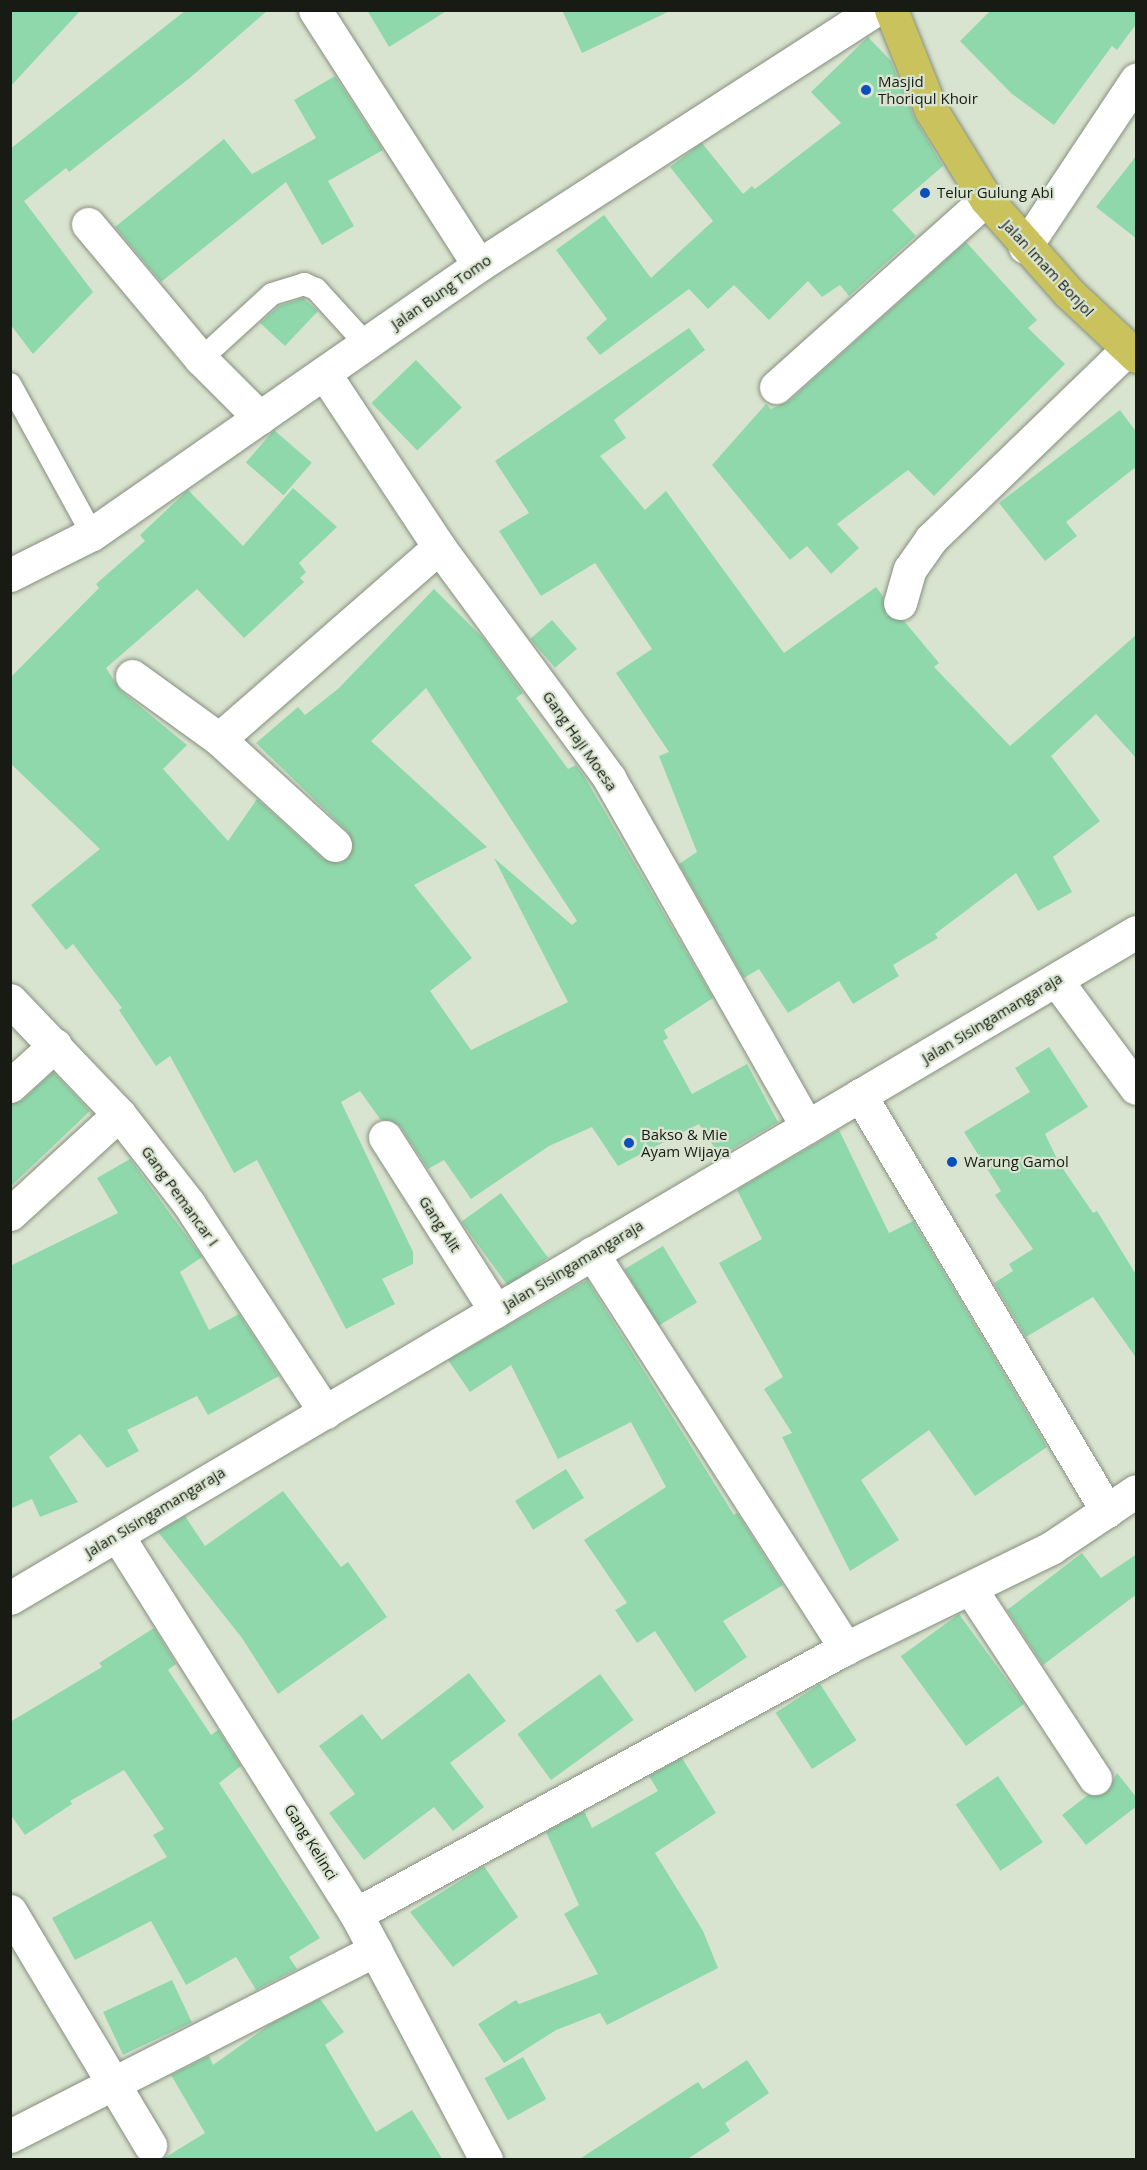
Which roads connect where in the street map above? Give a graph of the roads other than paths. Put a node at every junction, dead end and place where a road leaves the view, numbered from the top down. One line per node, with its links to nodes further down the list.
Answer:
1 (315, 10): 8 (street)
2 (873, 10): 8 (street, Jalan Bung Tomo)
3 (891, 10): 5 (highway, Jalan Imam Bonjol)
4 (1137, 80): 7 (street)
5 (986, 199): 7 (highway, Jalan Imam Bonjol); 14 (street)
6 (88, 224): 11 (street)
7 (1025, 247): 10 (highway, Jalan Imam Bonjol)
8 (479, 265): 9 (street, Jalan Bung Tomo)
9 (366, 344): 11 (lane); 12 (street, Jalan Bung Tomo)
10 (1132, 352): 19 (street)
11 (201, 359): 15 (street)
12 (324, 373): 15 (street, Jalan Bung Tomo); 17 (street, Gang Haji Moesa)
13 (10, 384): 16 (lane)
14 (776, 387)
15 (260, 418): 16 (street, Jalan Bung Tomo)
16 (92, 534): 18 (street, Jalan Bung Tomo)
17 (439, 547): 21 (street); 31 (street, Gang Haji Moesa)
18 (10, 575)
19 (900, 603)
20 (132, 676): 21 (street)
21 (219, 739): 22 (street)
22 (335, 845)
23 (1137, 932): 24 (street, Jalan Sisingamangaraja)
24 (1056, 980): 28 (street); 29 (street, Jalan Sisingamangaraja)
25 (10, 1000): 26 (street, Gang Pemancar I)
26 (55, 1045): 27 (street); 30 (street, Gang Pemancar I)
27 (10, 1086)
28 (1137, 1088)
29 (860, 1095): 31 (street, Jalan Sisingamangaraja); 38 (street)
30 (119, 1114): 33 (street); 36 (street, Gang Pemancar I)
31 (807, 1127): 34 (street, Jalan Sisingamangaraja)
32 (385, 1137): 35 (street, Gang Alit)
33 (10, 1214)
34 (592, 1253): 35 (street, Jalan Sisingamangaraja); 42 (street)
35 (496, 1311): 36 (street, Jalan Sisingamangaraja)
36 (324, 1412): 39 (street, Jalan Sisingamangaraja)
37 (1137, 1491): 38 (street)
38 (1107, 1510): 40 (street)
39 (117, 1535): 41 (street, Jalan Sisingamangaraja); 45 (street, Gang Kelinci)
40 (972, 1591): 42 (street); 43 (street)
41 (10, 1598)
42 (846, 1648): 45 (street)
43 (1095, 1778)
44 (10, 1911): 47 (street)
45 (356, 1914): 46 (street, Gang Kelinci)
46 (375, 1950): 47 (street); 50 (street, Gang Kelinci)
47 (117, 2084): 48 (street); 49 (street)
48 (10, 2136)
49 (150, 2145)
50 (486, 2160)

